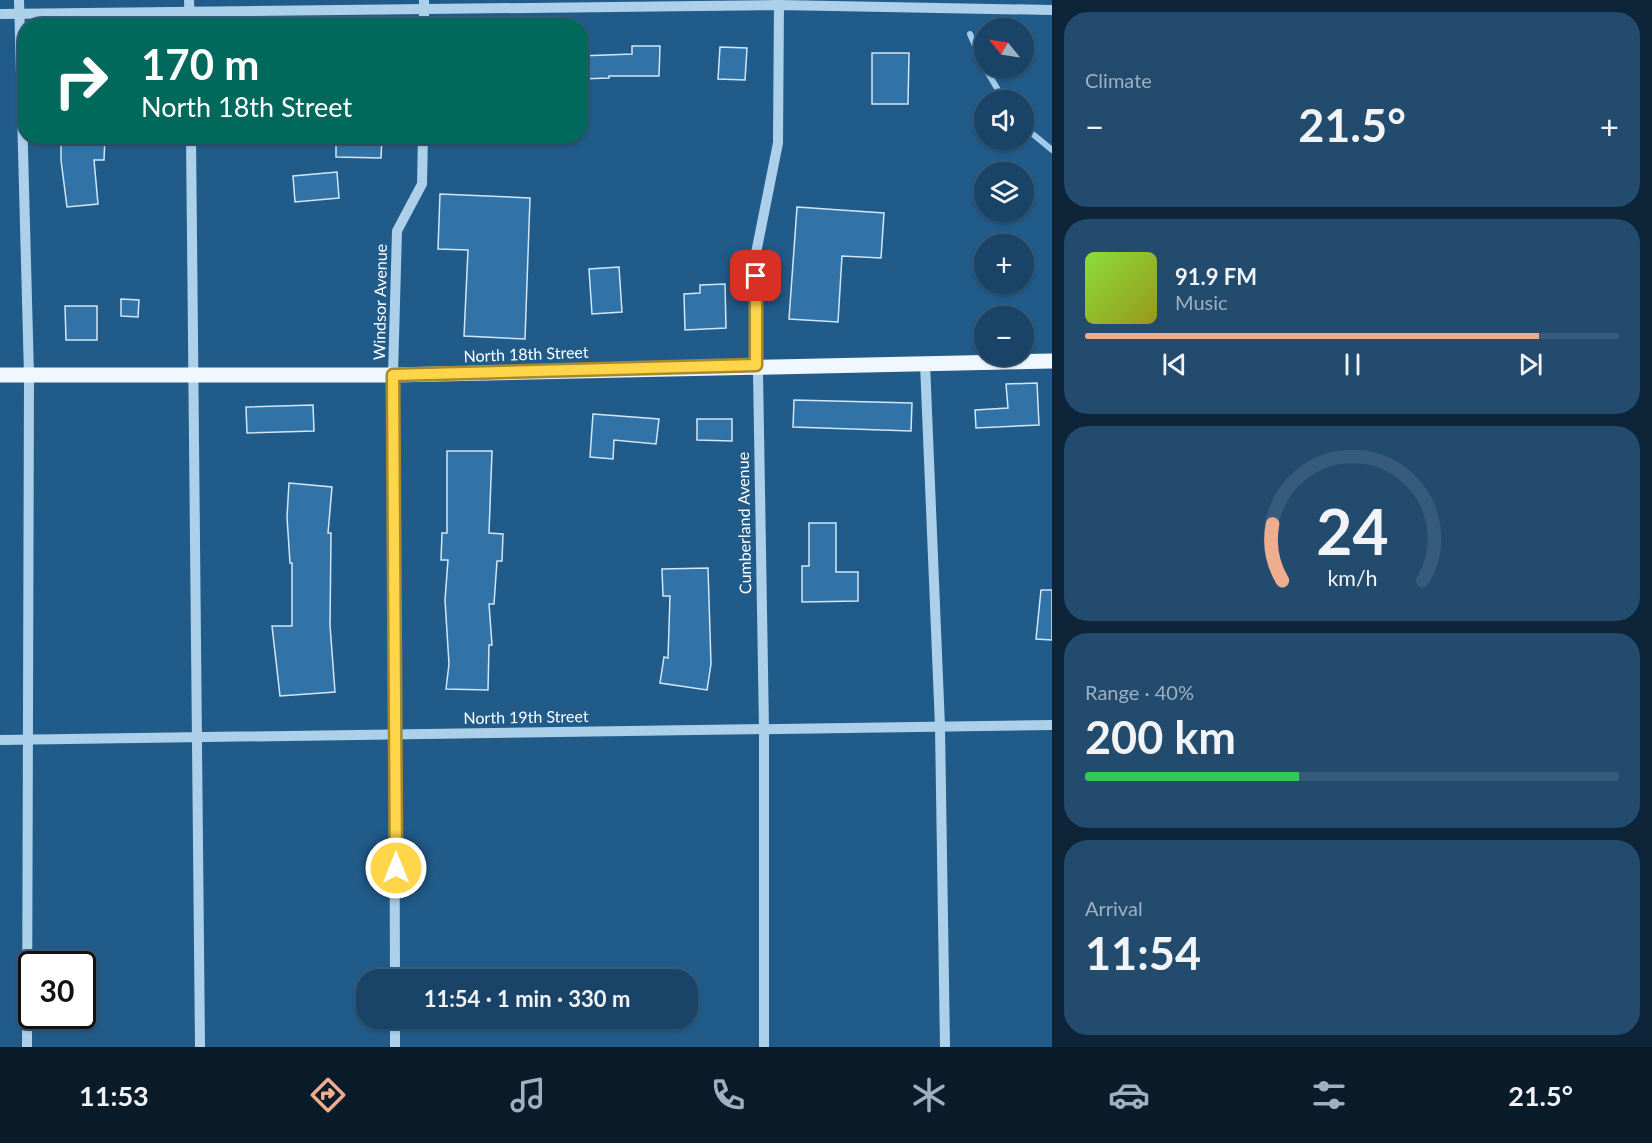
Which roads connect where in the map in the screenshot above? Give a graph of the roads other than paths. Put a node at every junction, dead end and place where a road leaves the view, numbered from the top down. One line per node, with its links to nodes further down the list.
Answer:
1 (19, 0): 9 (street)
2 (604, 3): 3 (street); 4 (street)
3 (779, 3): 5 (street); 16 (street, Cumberland Avenue)
4 (424, 4): 6 (street)
5 (945, 4): 7 (street)
6 (190, 6): 9 (street)
7 (1052, 10)
8 (0, 14): 9 (street)
9 (20, 14): 10 (street)
10 (20, 18)
11 (23, 144): 18 (street)
12 (191, 144): 19 (street)
13 (423, 144): 20 (street, Windsor Avenue)
14 (1052, 361): 15 (main road, North 18th Street)
15 (924, 363): 16 (main road, North 18th Street); 22 (street)
16 (756, 365): 20 (main road, North 18th Street); 23 (street, Cumberland Avenue)
17 (0, 375): 18 (main road, North 18th Street)
18 (29, 375): 19 (main road, North 18th Street); 27 (street)
19 (194, 375): 20 (main road, North 18th Street); 25 (street)
20 (393, 375): 24 (street, Windsor Avenue)
21 (1052, 725): 22 (street, North 19th Street)
22 (940, 727): 23 (street, North 19th Street); 34 (street)
23 (764, 729): 24 (street, North 19th Street); 33 (street, Cumberland Avenue)
24 (396, 733): 25 (street, North 19th Street); 28 (street, Windsor Avenue)
25 (196, 737): 27 (street, North 19th Street); 31 (street)
26 (0, 740): 27 (street, North 19th Street)
27 (29, 740): 30 (street)
28 (395, 969)
29 (395, 1029): 32 (street)
30 (27, 1047)
31 (200, 1047)
32 (395, 1047)
33 (764, 1047)
34 (945, 1047)

